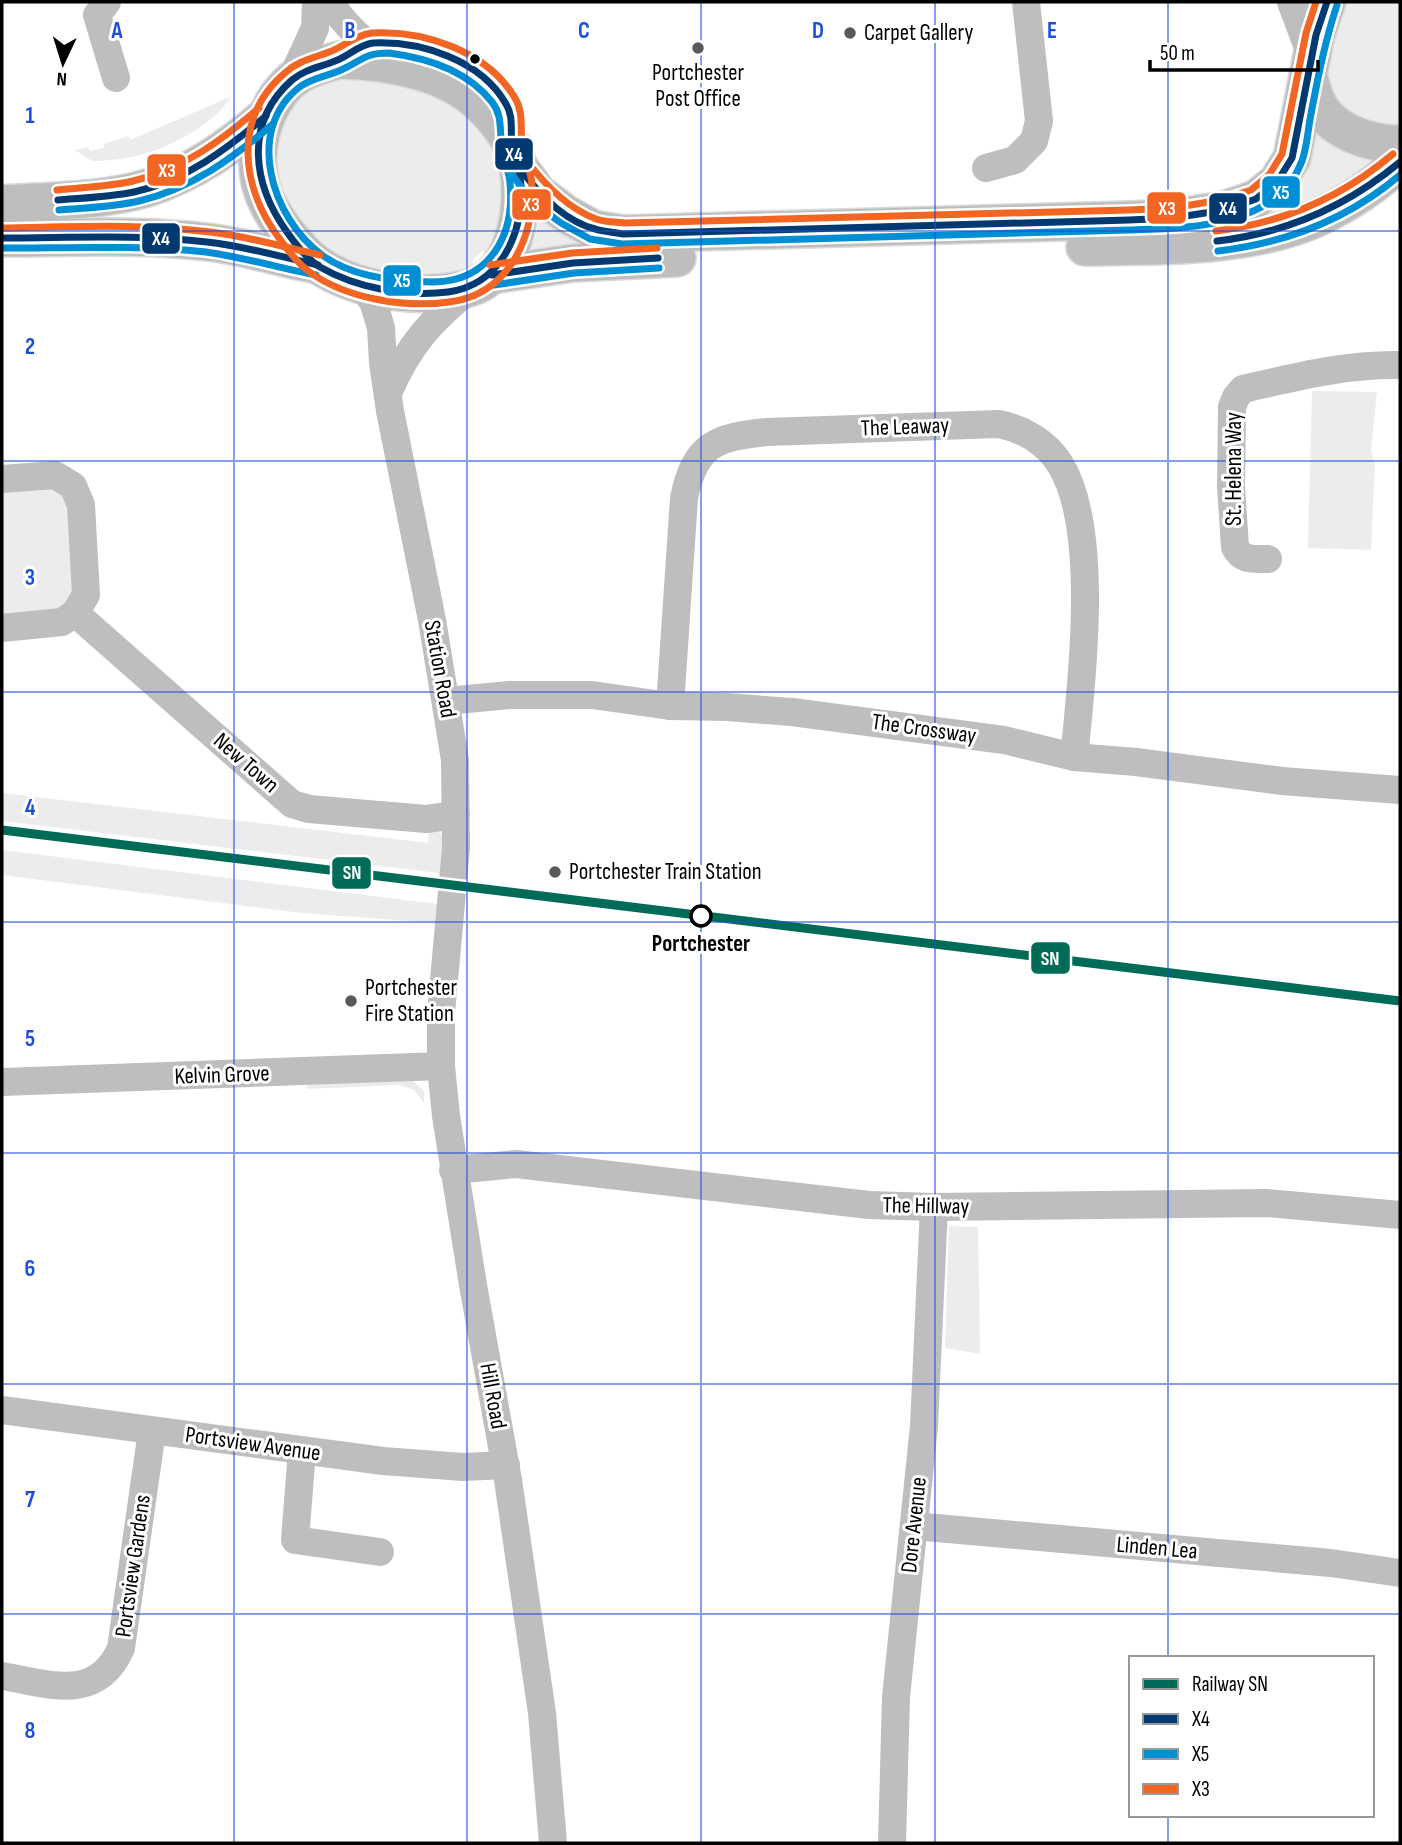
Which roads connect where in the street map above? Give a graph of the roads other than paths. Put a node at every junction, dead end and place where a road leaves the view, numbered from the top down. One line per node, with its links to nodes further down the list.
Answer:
1 (107, 2): 9 (street)
2 (316, 2): 10 (street)
3 (330, 2): 8 (street)
4 (1026, 2): 15 (street)
5 (1292, 2): 7 (street)
6 (1327, 2): 7 (main road)
7 (1311, 68): 12 (main road); 14 (main road)
8 (413, 70): 10 (main road); 14 (main road)
9 (116, 78)
10 (289, 82): 11 (main road)
11 (266, 116): 16 (main road); 18 (main road)
12 (1400, 144)
13 (1400, 162): 19 (main road)
14 (519, 167): 19 (main road)
15 (986, 168)
16 (2, 204)
17 (2, 238): 18 (main road)
18 (318, 265): 20 (main road)
19 (482, 281): 20 (main road); 22 (street)
20 (363, 286): 22 (street, Station Road)
21 (1400, 365): 24 (street, St. Helena Way)
22 (388, 393): 27 (street, Station Road)
23 (2, 479): 25 (street)
24 (1268, 559)
25 (75, 613): 26 (street); 31 (street, New Town)
26 (2, 628)
27 (447, 701): 28 (street, The Crossway); 31 (street, Station Road)
28 (670, 706): 29 (street, The Crossway); 29 (street, The Leaway)
29 (1074, 757): 30 (street, The Crossway)
30 (1400, 790)
31 (456, 815): 32 (street, Station Road)
32 (447, 949): 33 (street, Hill Road)
33 (441, 1066): 34 (street, Kelvin Grove); 35 (street, Hill Road)
34 (2, 1082)
35 (453, 1170): 36 (street, The Hillway); 41 (street, Hill Road)
36 (934, 1207): 37 (street, The Hillway); 42 (street, Dore Avenue)
37 (1400, 1214)
38 (2, 1410): 39 (street, Portsview Avenue)
39 (152, 1431): 40 (street, Portsview Avenue); 45 (street, Portsview Gardens)
40 (302, 1451): 41 (street, Portsview Avenue); 43 (street)
41 (506, 1465): 46 (street, Hill Road)
42 (914, 1526): 44 (street, Linden Lea); 47 (street, Dore Avenue)
43 (380, 1552)
44 (1400, 1573)
45 (2, 1676)
46 (553, 1843)
47 (892, 1843)

